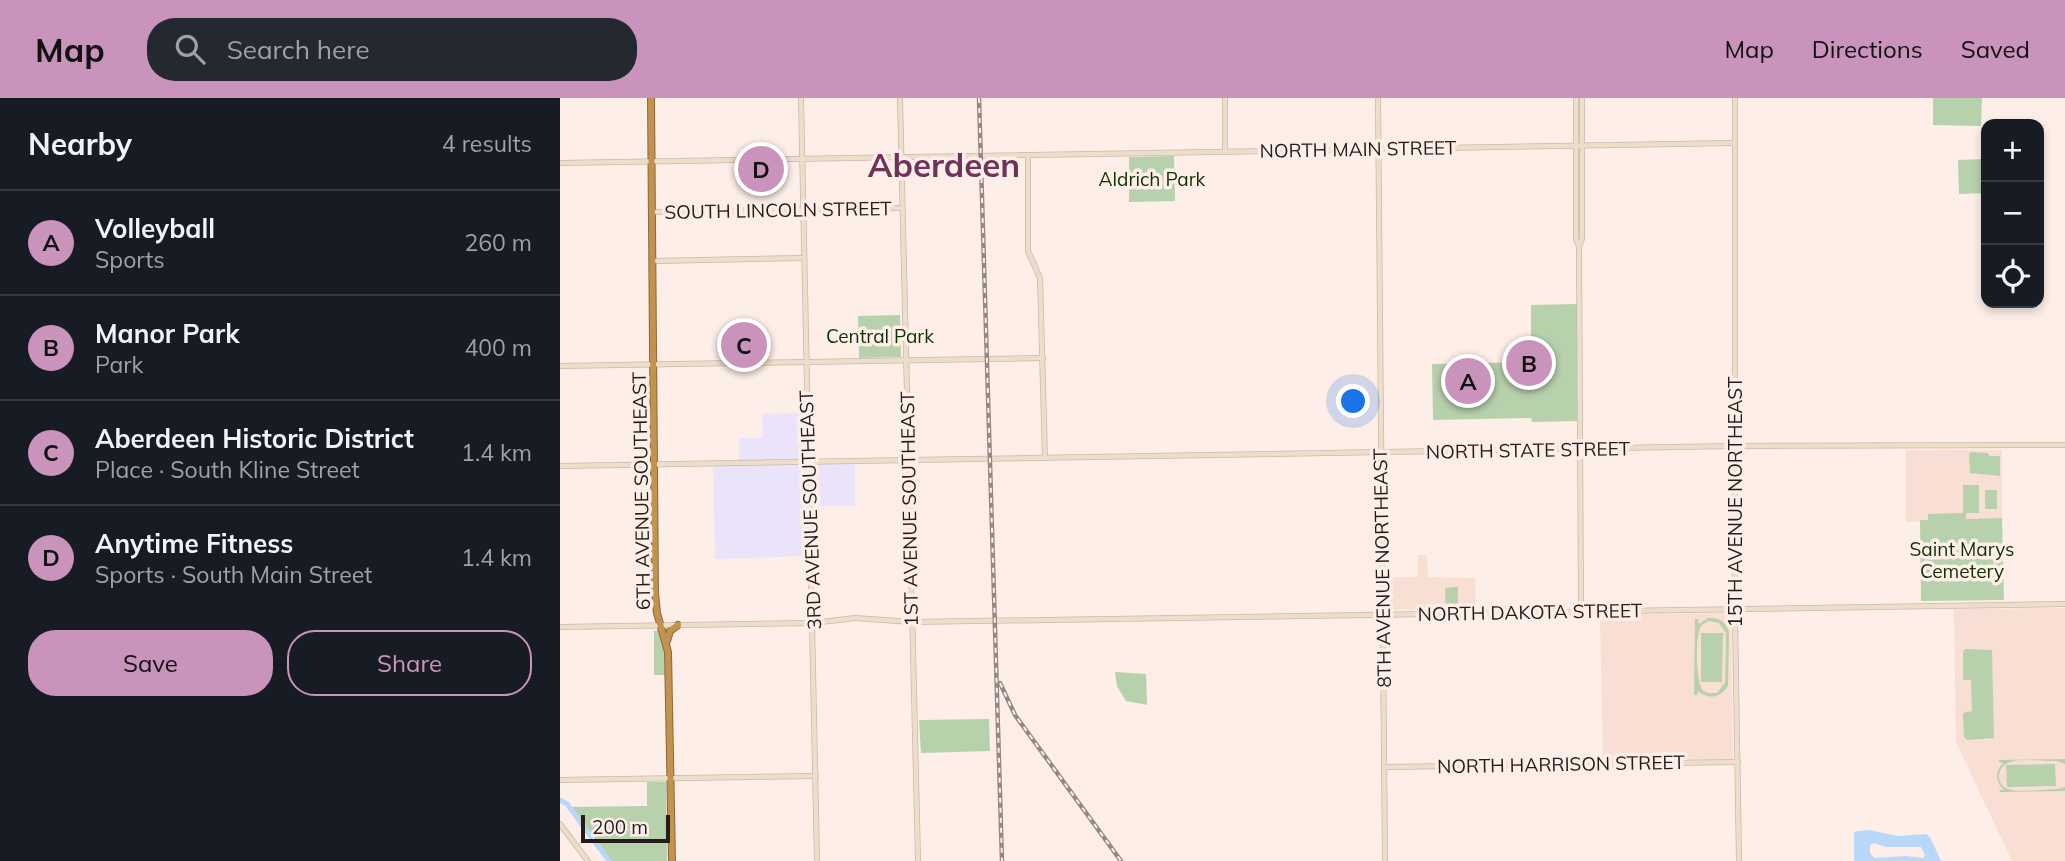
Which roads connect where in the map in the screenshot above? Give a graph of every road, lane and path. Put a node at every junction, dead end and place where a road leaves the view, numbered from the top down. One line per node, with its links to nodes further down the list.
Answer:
1 (652, 98): 16 (highway, 6TH AVENUE SOUTHEAST)
2 (802, 98): 15 (street, 3RD AVENUE SOUTHEAST)
3 (900, 98): 14 (street, 1ST AVENUE SOUTHEAST)
4 (1225, 98): 12 (street)
5 (1378, 98): 11 (street, 8TH AVENUE NORTHEAST)
6 (1576, 98): 10 (street)
7 (1582, 98): 10 (street)
8 (1735, 98): 9 (street, 15TH AVENUE NORTHEAST)
9 (1735, 143): 10 (street, NORTH MAIN STREET); 29 (street, 15TH AVENUE NORTHEAST)
10 (1579, 146): 11 (street, NORTH MAIN STREET); 30 (street)
11 (1378, 149): 12 (street, NORTH MAIN STREET); 31 (street, 8TH AVENUE NORTHEAST)
12 (1225, 152): 13 (street, NORTH MAIN STREET)
13 (1027, 155): 14 (street, NORTH MAIN STREET); 23 (street)
14 (901, 158): 15 (street, NORTH MAIN STREET); 18 (street, 1ST AVENUE SOUTHEAST)
15 (802, 159): 16 (street, NORTH MAIN STREET); 19 (street, 3RD AVENUE SOUTHEAST)
16 (653, 161): 17 (street, NORTH MAIN STREET); 20 (highway, 6TH AVENUE SOUTHEAST)
17 (560, 163)
18 (902, 208): 19 (street, SOUTH LINCOLN STREET); 24 (street, 1ST AVENUE SOUTHEAST)
19 (803, 209): 20 (street, SOUTH LINCOLN STREET); 21 (street, 3RD AVENUE SOUTHEAST)
20 (653, 212): 22 (highway, 6TH AVENUE SOUTHEAST)
21 (804, 258): 22 (street); 25 (street, 3RD AVENUE SOUTHEAST)
22 (654, 261): 26 (highway, 6TH AVENUE SOUTHEAST)
23 (1042, 358): 24 (street); 32 (street)
24 (906, 360): 25 (street); 33 (street, 1ST AVENUE SOUTHEAST)
25 (806, 362): 26 (street); 34 (street, 3RD AVENUE SOUTHEAST)
26 (655, 365): 27 (street); 35 (highway, 6TH AVENUE SOUTHEAST)
27 (560, 366)
28 (2065, 444): 29 (street, NORTH STATE STREET)
29 (1735, 446): 30 (street, NORTH STATE STREET); 39 (street, 15TH AVENUE NORTHEAST)
30 (1580, 449): 31 (street, NORTH STATE STREET); 40 (street)
31 (1380, 452): 32 (street, NORTH STATE STREET); 41 (street, 8TH AVENUE NORTHEAST)
32 (1045, 458): 33 (street, NORTH STATE STREET)
33 (908, 460): 34 (street, NORTH STATE STREET); 43 (street, 1ST AVENUE SOUTHEAST)
34 (809, 462): 35 (street, NORTH STATE STREET); 38 (street, 3RD AVENUE SOUTHEAST)
35 (655, 464): 36 (street, NORTH STATE STREET); 47 (highway, 6TH AVENUE SOUTHEAST)
36 (560, 466)
37 (2065, 604): 39 (street, NORTH DAKOTA STREET)
38 (813, 607): 42 (street); 44 (street); 45 (street, 3RD AVENUE SOUTHEAST)
39 (1736, 609): 40 (street, NORTH DAKOTA STREET); 50 (street, 15TH AVENUE NORTHEAST)
40 (1581, 611): 41 (street, NORTH DAKOTA STREET)
41 (1382, 614): 43 (street, NORTH DAKOTA STREET); 51 (street, 8TH AVENUE NORTHEAST)
42 (830, 621): 43 (street, NORTH DAKOTA STREET); 45 (street, NORTH DAKOTA STREET)
43 (912, 622): 59 (street, 1ST AVENUE SOUTHEAST)
44 (800, 623): 45 (street, NORTH DAKOTA STREET); 46 (street, NORTH DAKOTA STREET)
45 (813, 623): 52 (street, 3RD AVENUE SOUTHEAST)
46 (678, 625): 47 (street, NORTH DAKOTA STREET); 49 (highway)
47 (661, 626): 48 (street, NORTH DAKOTA STREET); 49 (highway, 6TH AVENUE SOUTHEAST)
48 (560, 627)
49 (667, 643): 53 (highway, 6TH AVENUE SOUTHEAST)
50 (1738, 762): 51 (street, NORTH HARRISON STREET); 61 (street, 15TH AVENUE NORTHEAST)
51 (1384, 767): 60 (street, 8TH AVENUE NORTHEAST)
52 (816, 776): 53 (street); 58 (street, 3RD AVENUE SOUTHEAST)
53 (670, 778): 54 (street); 57 (highway, 6TH AVENUE SOUTHEAST)
54 (560, 780)
55 (560, 824): 56 (street)
56 (588, 861)
57 (672, 861)
58 (817, 861)
59 (918, 861)
60 (1385, 861)
61 (1739, 861)

